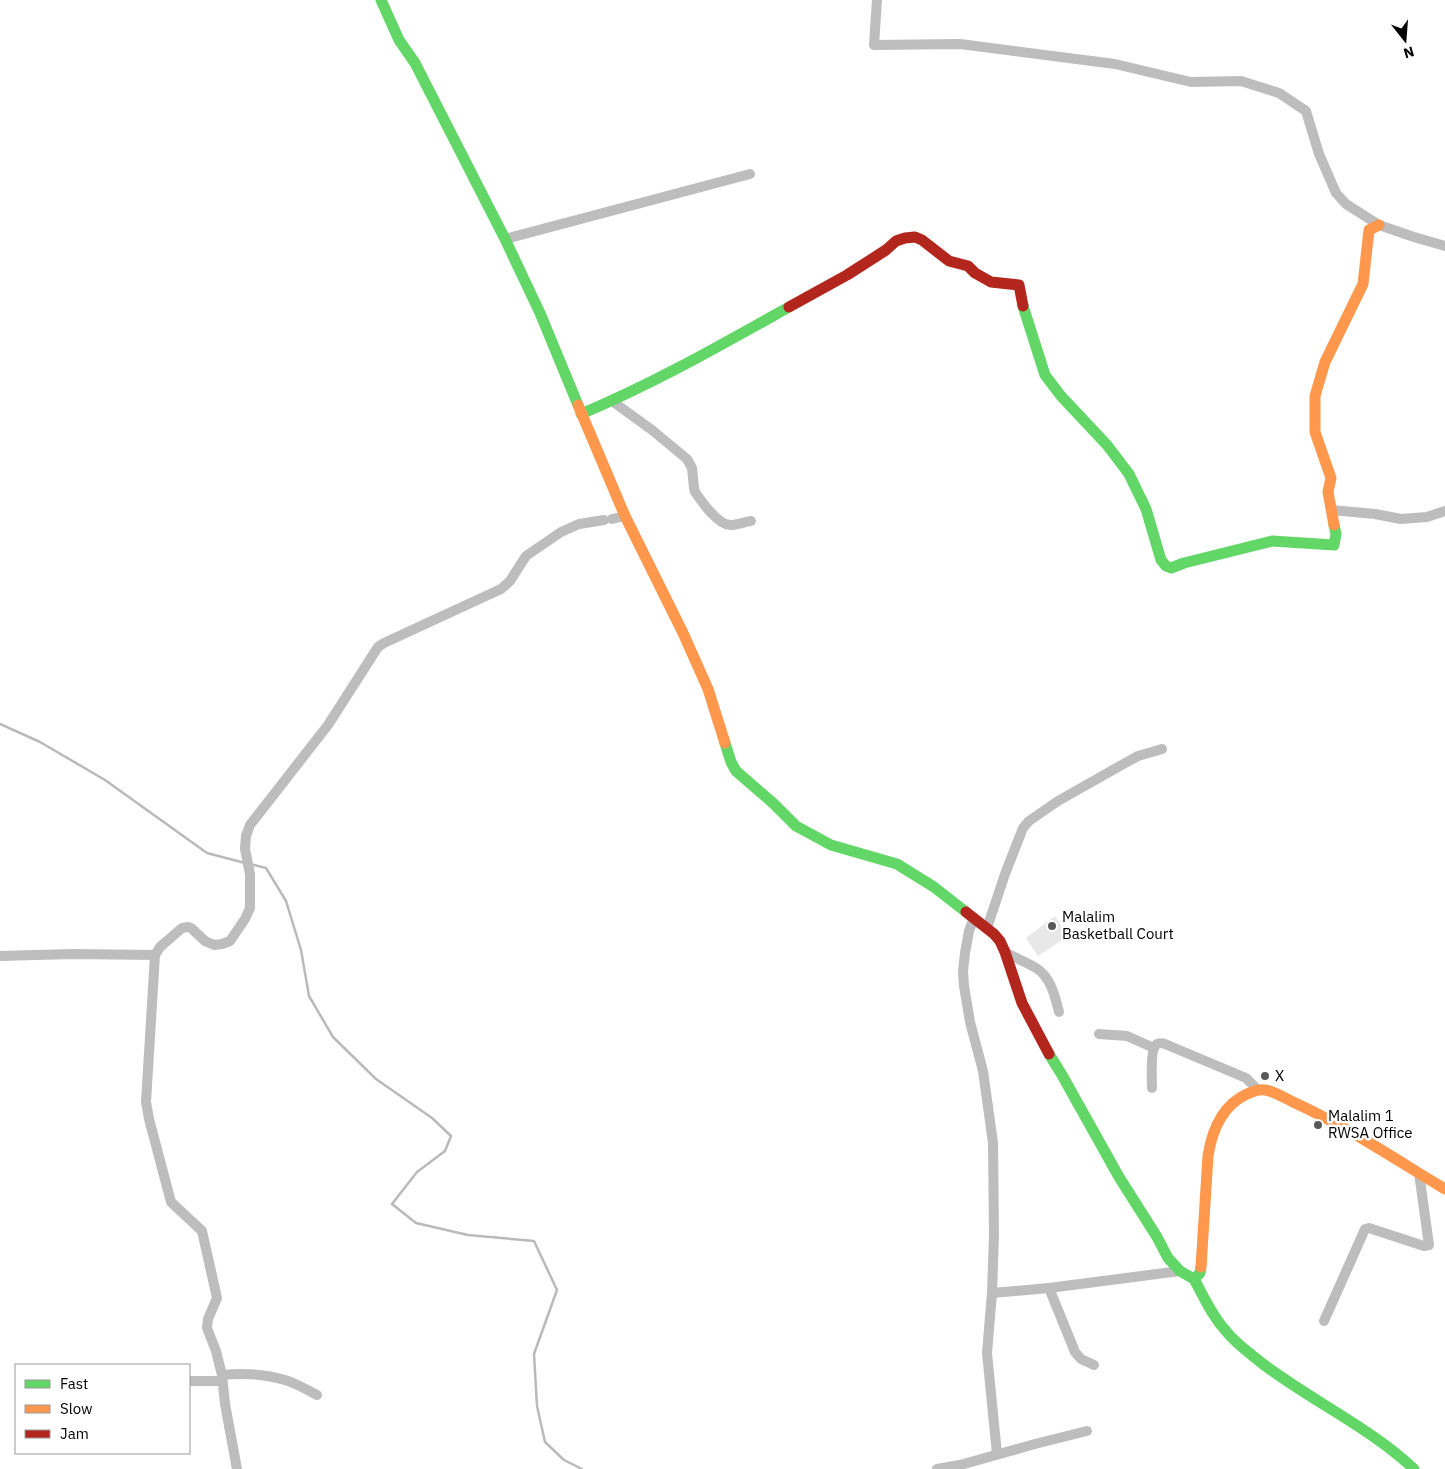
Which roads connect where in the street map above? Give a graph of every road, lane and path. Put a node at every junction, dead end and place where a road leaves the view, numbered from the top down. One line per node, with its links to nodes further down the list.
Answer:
1 (381, 0): 5 (street)
2 (877, 0): 4 (street)
3 (750, 174): 5 (street)
4 (1379, 225): 6 (street); 9 (street)
5 (505, 239): 8 (street)
6 (1445, 246)
7 (612, 401): 8 (street); 9 (street); 12 (street)
8 (581, 414): 11 (street)
9 (1331, 510): 10 (street)
10 (1445, 511)
11 (625, 516): 14 (street); 17 (street)
12 (751, 521)
13 (1162, 749): 15 (street)
14 (974, 918): 15 (street); 29 (street)
15 (988, 928): 16 (street)
16 (1004, 952): 19 (street); 26 (street)
17 (155, 955): 18 (street); 32 (street)
18 (0, 956)
19 (1059, 1012)
20 (1099, 1034): 21 (street)
21 (1154, 1048): 22 (street); 23 (street)
22 (1152, 1088)
23 (1257, 1089): 24 (street); 27 (street)
24 (1419, 1174): 25 (street); 30 (street)
25 (1445, 1189)
26 (1180, 1271): 27 (street); 28 (street)
27 (1194, 1279): 39 (street)
28 (1049, 1288): 29 (street); 31 (street)
29 (992, 1293): 36 (street)
30 (1324, 1321)
31 (1094, 1365)
32 (222, 1378): 33 (street); 34 (street); 37 (street)
33 (190, 1381)
34 (317, 1395)
35 (1087, 1431): 36 (street)
36 (997, 1454): 38 (street)
37 (238, 1469)
38 (936, 1469)
39 (1414, 1469)

